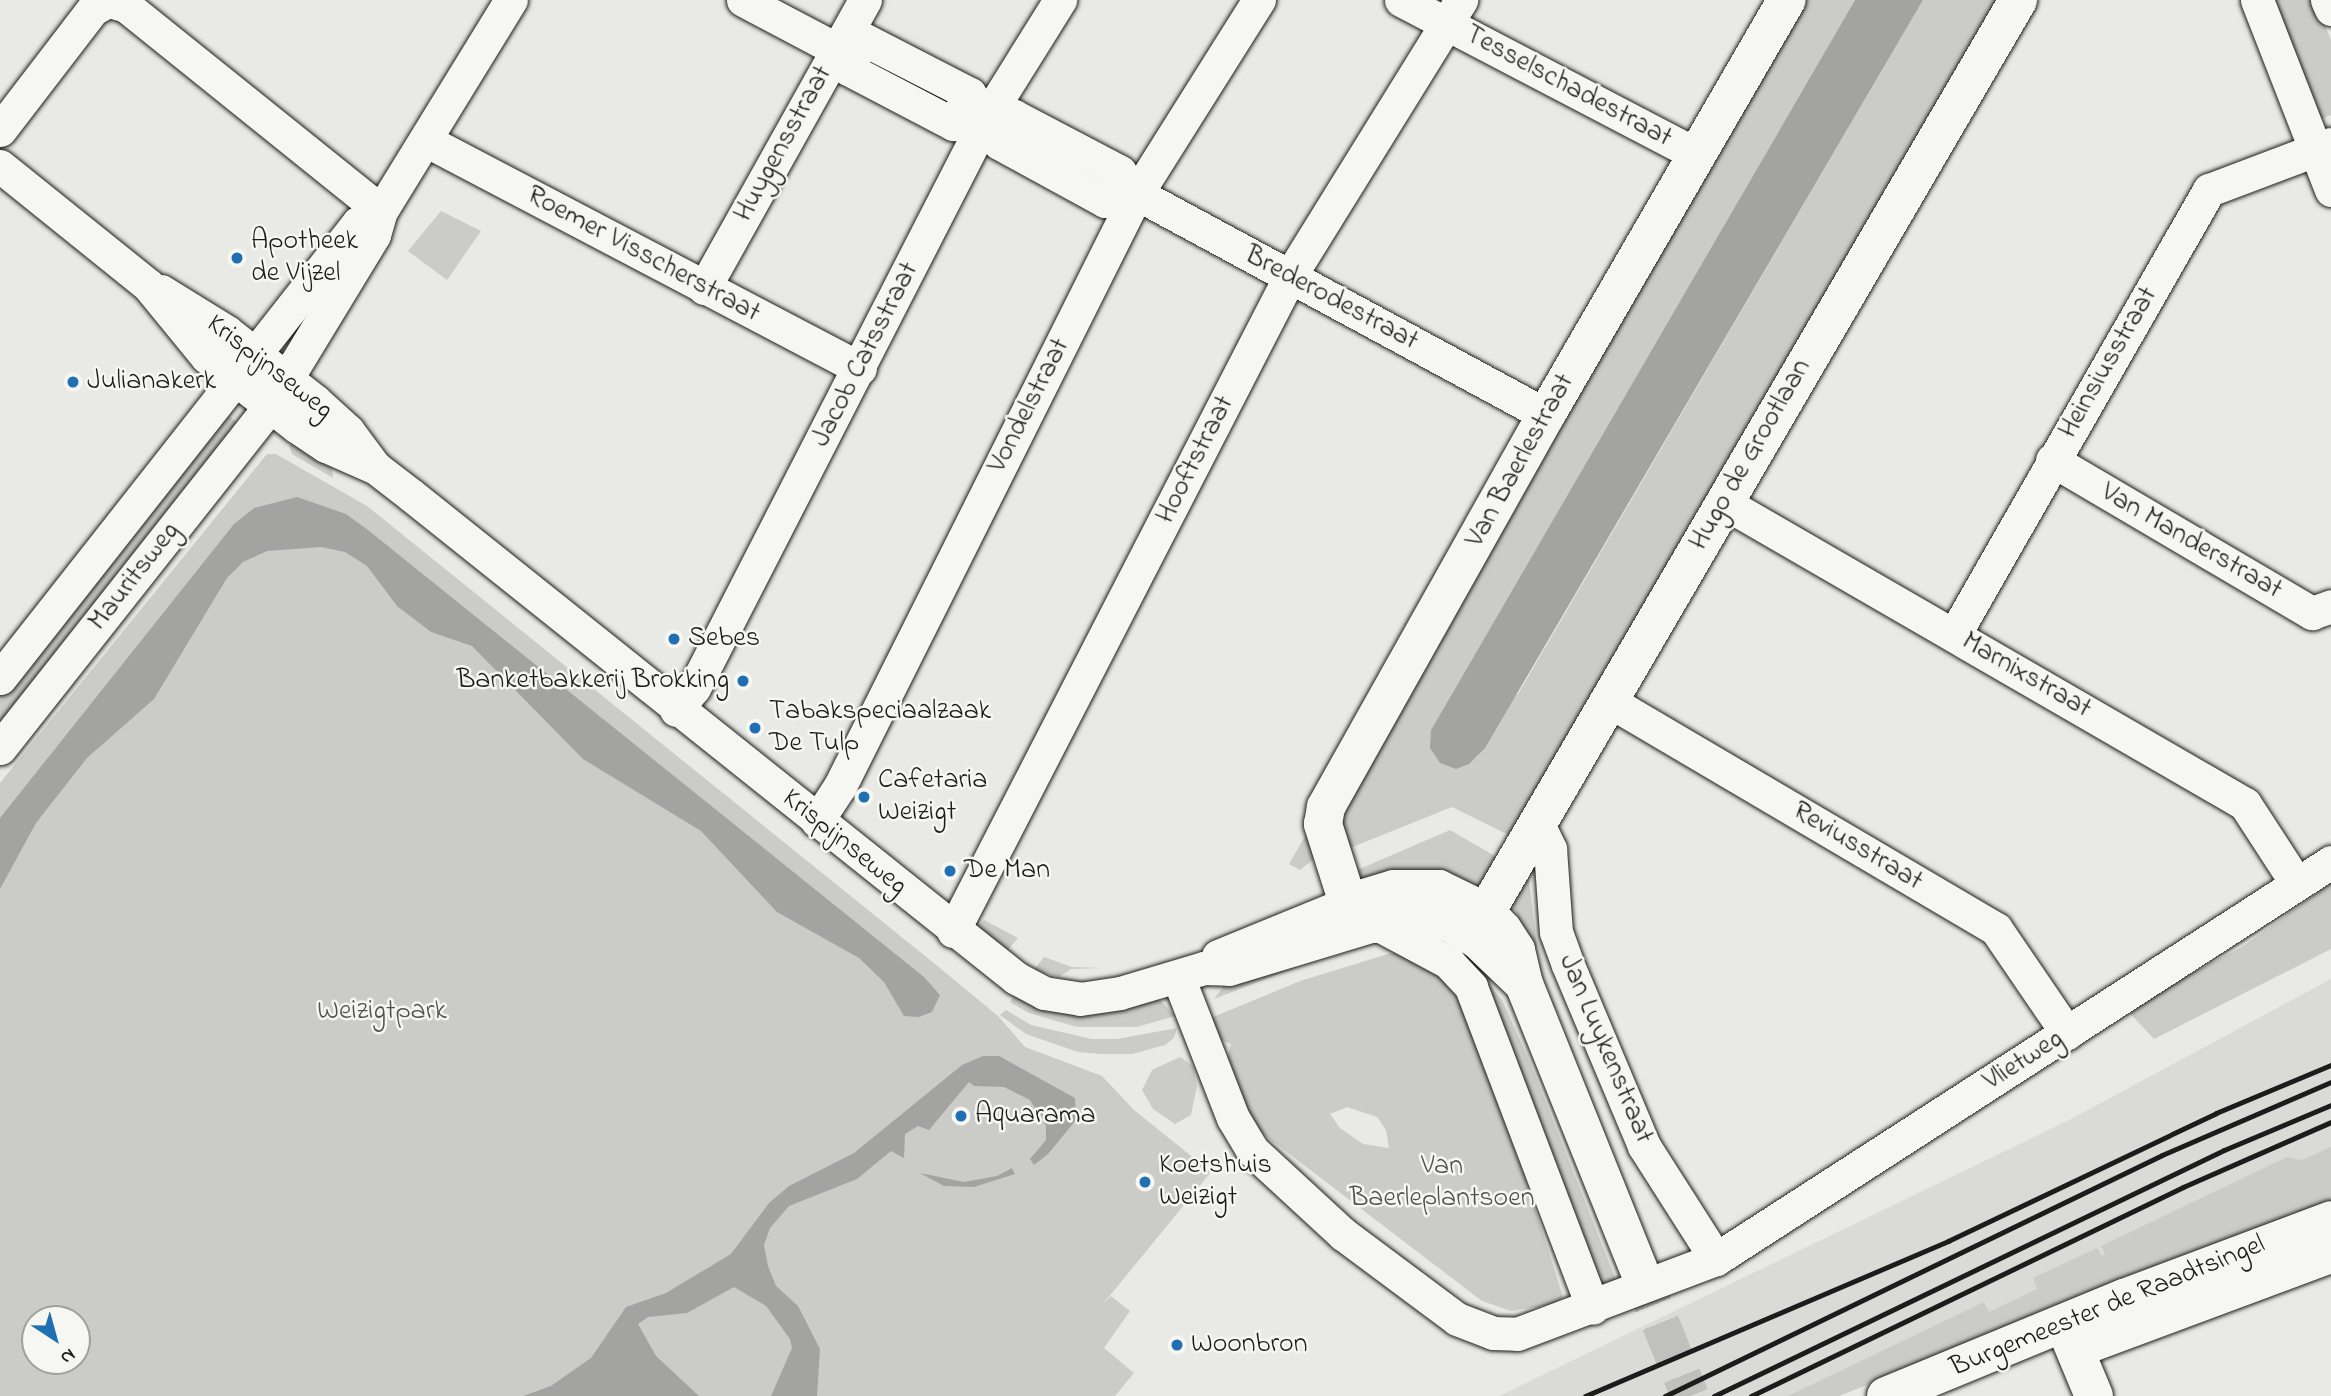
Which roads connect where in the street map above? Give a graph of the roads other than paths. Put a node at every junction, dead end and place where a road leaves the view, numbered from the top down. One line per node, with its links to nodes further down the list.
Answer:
1 (109, 0): 16 (street); 23 (street)
2 (511, 0): 17 (street)
3 (743, 0): 14 (street)
4 (865, 0): 14 (street, Huygensstraat)
5 (1060, 0): 15 (street, Jacob Catsstraat)
6 (1259, 0): 21 (street, Vondelstraat)
7 (1401, 0): 13 (street, Tesselschadestraat)
8 (1787, 0): 19 (main road, Van Baerlestraat)
9 (2018, 0): 31 (main road, Hugo de Grootlaan)
10 (2257, 0): 18 (street)
11 (2327, 0): 12 (street)
12 (2331, 9)
13 (1454, 12): 19 (street, Tesselschadestraat); 24 (street, Hooftstraat)
14 (844, 54): 15 (street); 25 (street, Huygensstraat)
15 (984, 119): 21 (street); 27 (street, Jacob Catsstraat)
16 (0, 130)
17 (426, 141): 23 (street); 25 (street, Roemer Visscherstraat)
18 (2323, 146): 22 (street); 30 (street, Heinsiusstraat)
19 (1698, 155): 29 (main road, Van Baerlestraat)
20 (0, 166): 26 (street, Krispijnseweg)
21 (1127, 189): 24 (street, Brederodestraat); 38 (street, Vondelstraat)
22 (2331, 190)
23 (381, 211): 26 (street, Mauritsweg); 28 (street, Mauritsweg)
24 (1290, 276): 29 (street, Brederodestraat); 44 (street, Hooftstraat)
25 (704, 288): 27 (street, Roemer Visscherstraat)
26 (245, 366): 28 (street, Krispijnseweg); 34 (street, Mauritsweg)
27 (860, 368): 36 (street, Jacob Catsstraat)
28 (279, 393): 36 (street, Krispijnseweg); 37 (street, Mauritsweg)
29 (1546, 415): 43 (main road, Van Baerlestraat)
30 (2052, 460): 32 (street, Van Manderstraat); 33 (street, Heinsiusstraat)
31 (1723, 502): 33 (street, Marnixstraat); 35 (main road, Hugo de Grootlaan)
32 (2331, 606)
33 (1954, 635): 41 (street, Marnixstraat)
34 (0, 678)
35 (1609, 701): 39 (main road, Hugo de Grootlaan); 47 (street, Reviusstraat)
36 (676, 710): 38 (street, Krispijnseweg)
37 (0, 748)
38 (817, 821): 44 (street, Krispijnseweg)
39 (1538, 824): 42 (main road, Hugo de Grootlaan); 50 (street, Jan Luykenstraat)
40 (2331, 862): 41 (street, Vlietweg)
41 (2297, 884): 47 (street, Vlietweg)
42 (1486, 912): 43 (main road); 46 (main road)
43 (1363, 914): 45 (street); 46 (main road); 52 (street)
44 (953, 931): 45 (street, Krispijnseweg)
45 (1191, 972): 52 (street)
46 (1524, 984): 51 (main road)
47 (2067, 1033): 50 (street, Vlietweg)
48 (2331, 1220): 53 (main road, Burgemeester de Raadtsingel)
49 (2331, 1256): 53 (street, Burgemeester de Raadtsingel)
50 (1716, 1259): 52 (street)
51 (1639, 1270)
52 (1593, 1308)
53 (2069, 1337): 54 (main road, Burgemeester de Raadtsingel); 55 (main road)
54 (1886, 1396)
55 (2094, 1396)

